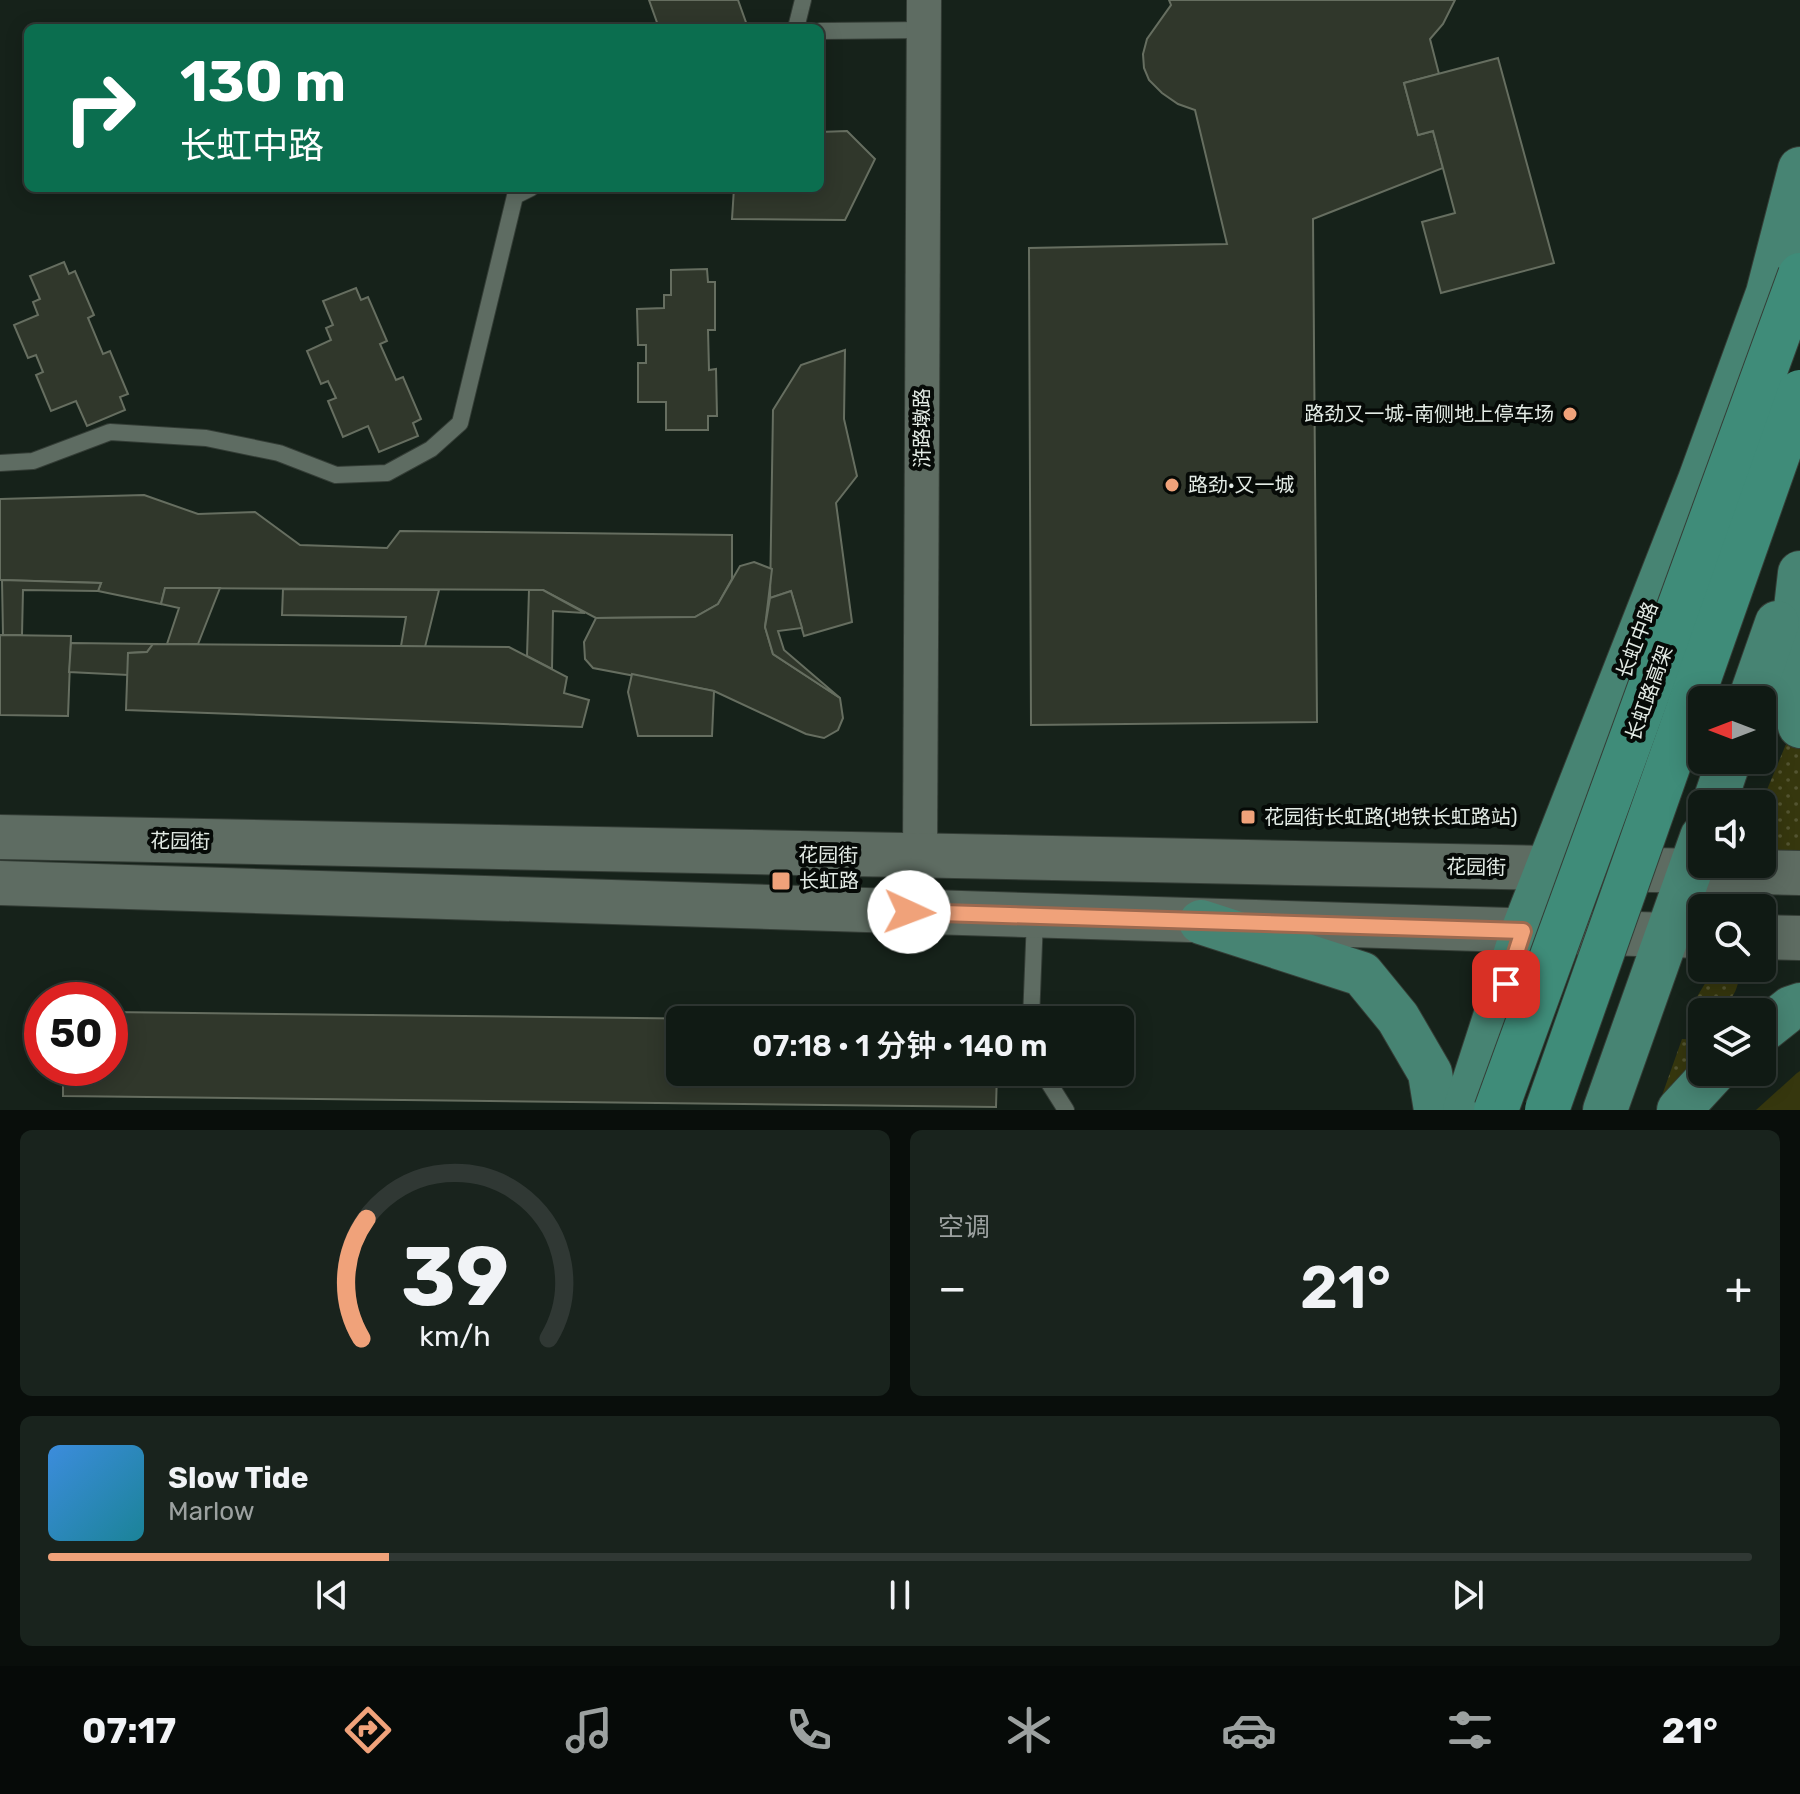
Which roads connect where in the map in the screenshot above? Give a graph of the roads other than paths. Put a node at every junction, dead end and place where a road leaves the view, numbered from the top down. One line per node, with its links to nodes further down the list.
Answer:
1 (803, 0): 3 (lane)
2 (924, 15): 4 (lane); 18 (street, 浒路墩路)
3 (797, 24)
4 (824, 30)
5 (1800, 169): 13 (main road, 长虹中路)
6 (523, 192): 9 (lane)
7 (1800, 275): 38 (highway, 长虹路高架, bridge)
8 (1800, 392): 39 (highway, bridge)
9 (0, 463)
10 (1800, 558): 12 (main road)
11 (1800, 573): 14 (main road)
12 (1755, 686)
13 (1609, 710): 15 (main road); 19 (main road, 长虹中路)
14 (1800, 726)
15 (1688, 736)
16 (0, 837): 18 (main road, 花园街)
17 (1688, 855): 19 (main road, 花园街)
18 (920, 857): 19 (main road, 花园街)
19 (1547, 869): 26 (main road, 长虹中路)
20 (1776, 869): 21 (main road, 花园街)
21 (1800, 873)
22 (1693, 878): 27 (main road)
23 (0, 883): 24 (main road)
24 (1035, 916): 25 (main road); 31 (lane)
25 (1201, 922): 26 (main road); 36 (main road)
26 (1523, 931): 27 (main road); 37 (main road, 长虹中路)
27 (1685, 935): 40 (main road)
28 (1776, 937): 29 (main road)
29 (1800, 938)
30 (1800, 1005): 32 (main road)
31 (1032, 1006)
32 (1776, 1020)
33 (1051, 1086): 35 (lane)
34 (1701, 1086): 41 (main road)
35 (1066, 1110)
36 (1436, 1110)
37 (1465, 1110)
38 (1496, 1110)
39 (1547, 1110)
40 (1605, 1110)
41 (1679, 1110)

